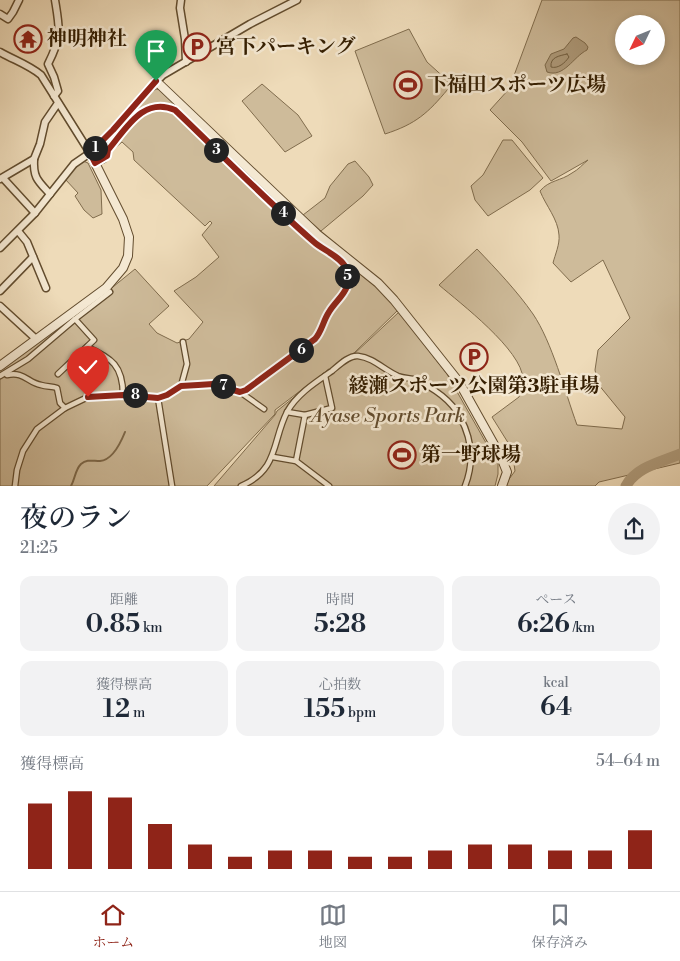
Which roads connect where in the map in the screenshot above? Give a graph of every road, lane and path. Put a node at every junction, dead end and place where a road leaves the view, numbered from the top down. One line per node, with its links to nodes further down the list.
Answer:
1 (19, 0): 5 (street)
2 (55, 0): 9 (street)
3 (181, 0): 7 (street)
4 (297, 0): 7 (street)
5 (0, 14)
6 (0, 52): 9 (street)
7 (186, 62): 8 (street)
8 (156, 81): 11 (street); 47 (street)
9 (54, 96): 10 (street)
10 (58, 103): 11 (street); 12 (street)
11 (90, 153): 13 (street); 15 (street)
12 (34, 159): 14 (street); 15 (street)
13 (95, 163): 25 (street); 33 (street)
14 (2, 179): 16 (street)
15 (50, 194): 16 (street)
16 (35, 213): 17 (street)
17 (18, 231): 18 (street); 19 (street)
18 (0, 248)
19 (33, 258): 20 (street); 21 (street)
20 (46, 288)
21 (0, 291)
22 (110, 292): 24 (street)
23 (0, 306): 25 (street)
24 (75, 319): 27 (street); 30 (street)
25 (36, 339): 28 (street)
26 (183, 342): 32 (street)
27 (87, 347): 29 (street); 34 (street)
28 (0, 366)
29 (58, 374)
30 (0, 376): 36 (street)
31 (325, 376): 38 (street); 39 (street); 46 (street)
32 (181, 386): 33 (street); 35 (street)
33 (240, 392): 37 (street)
34 (123, 395): 35 (street); 36 (street)
35 (158, 398): 43 (street)
36 (65, 408): 42 (street)
37 (264, 408)
38 (287, 412): 39 (street); 40 (street)
39 (305, 415): 41 (street)
40 (273, 457): 41 (street); 44 (street)
41 (296, 461): 45 (street)
42 (15, 486)
43 (172, 486)
44 (241, 486)
45 (329, 486)
46 (465, 486)
47 (502, 486)

